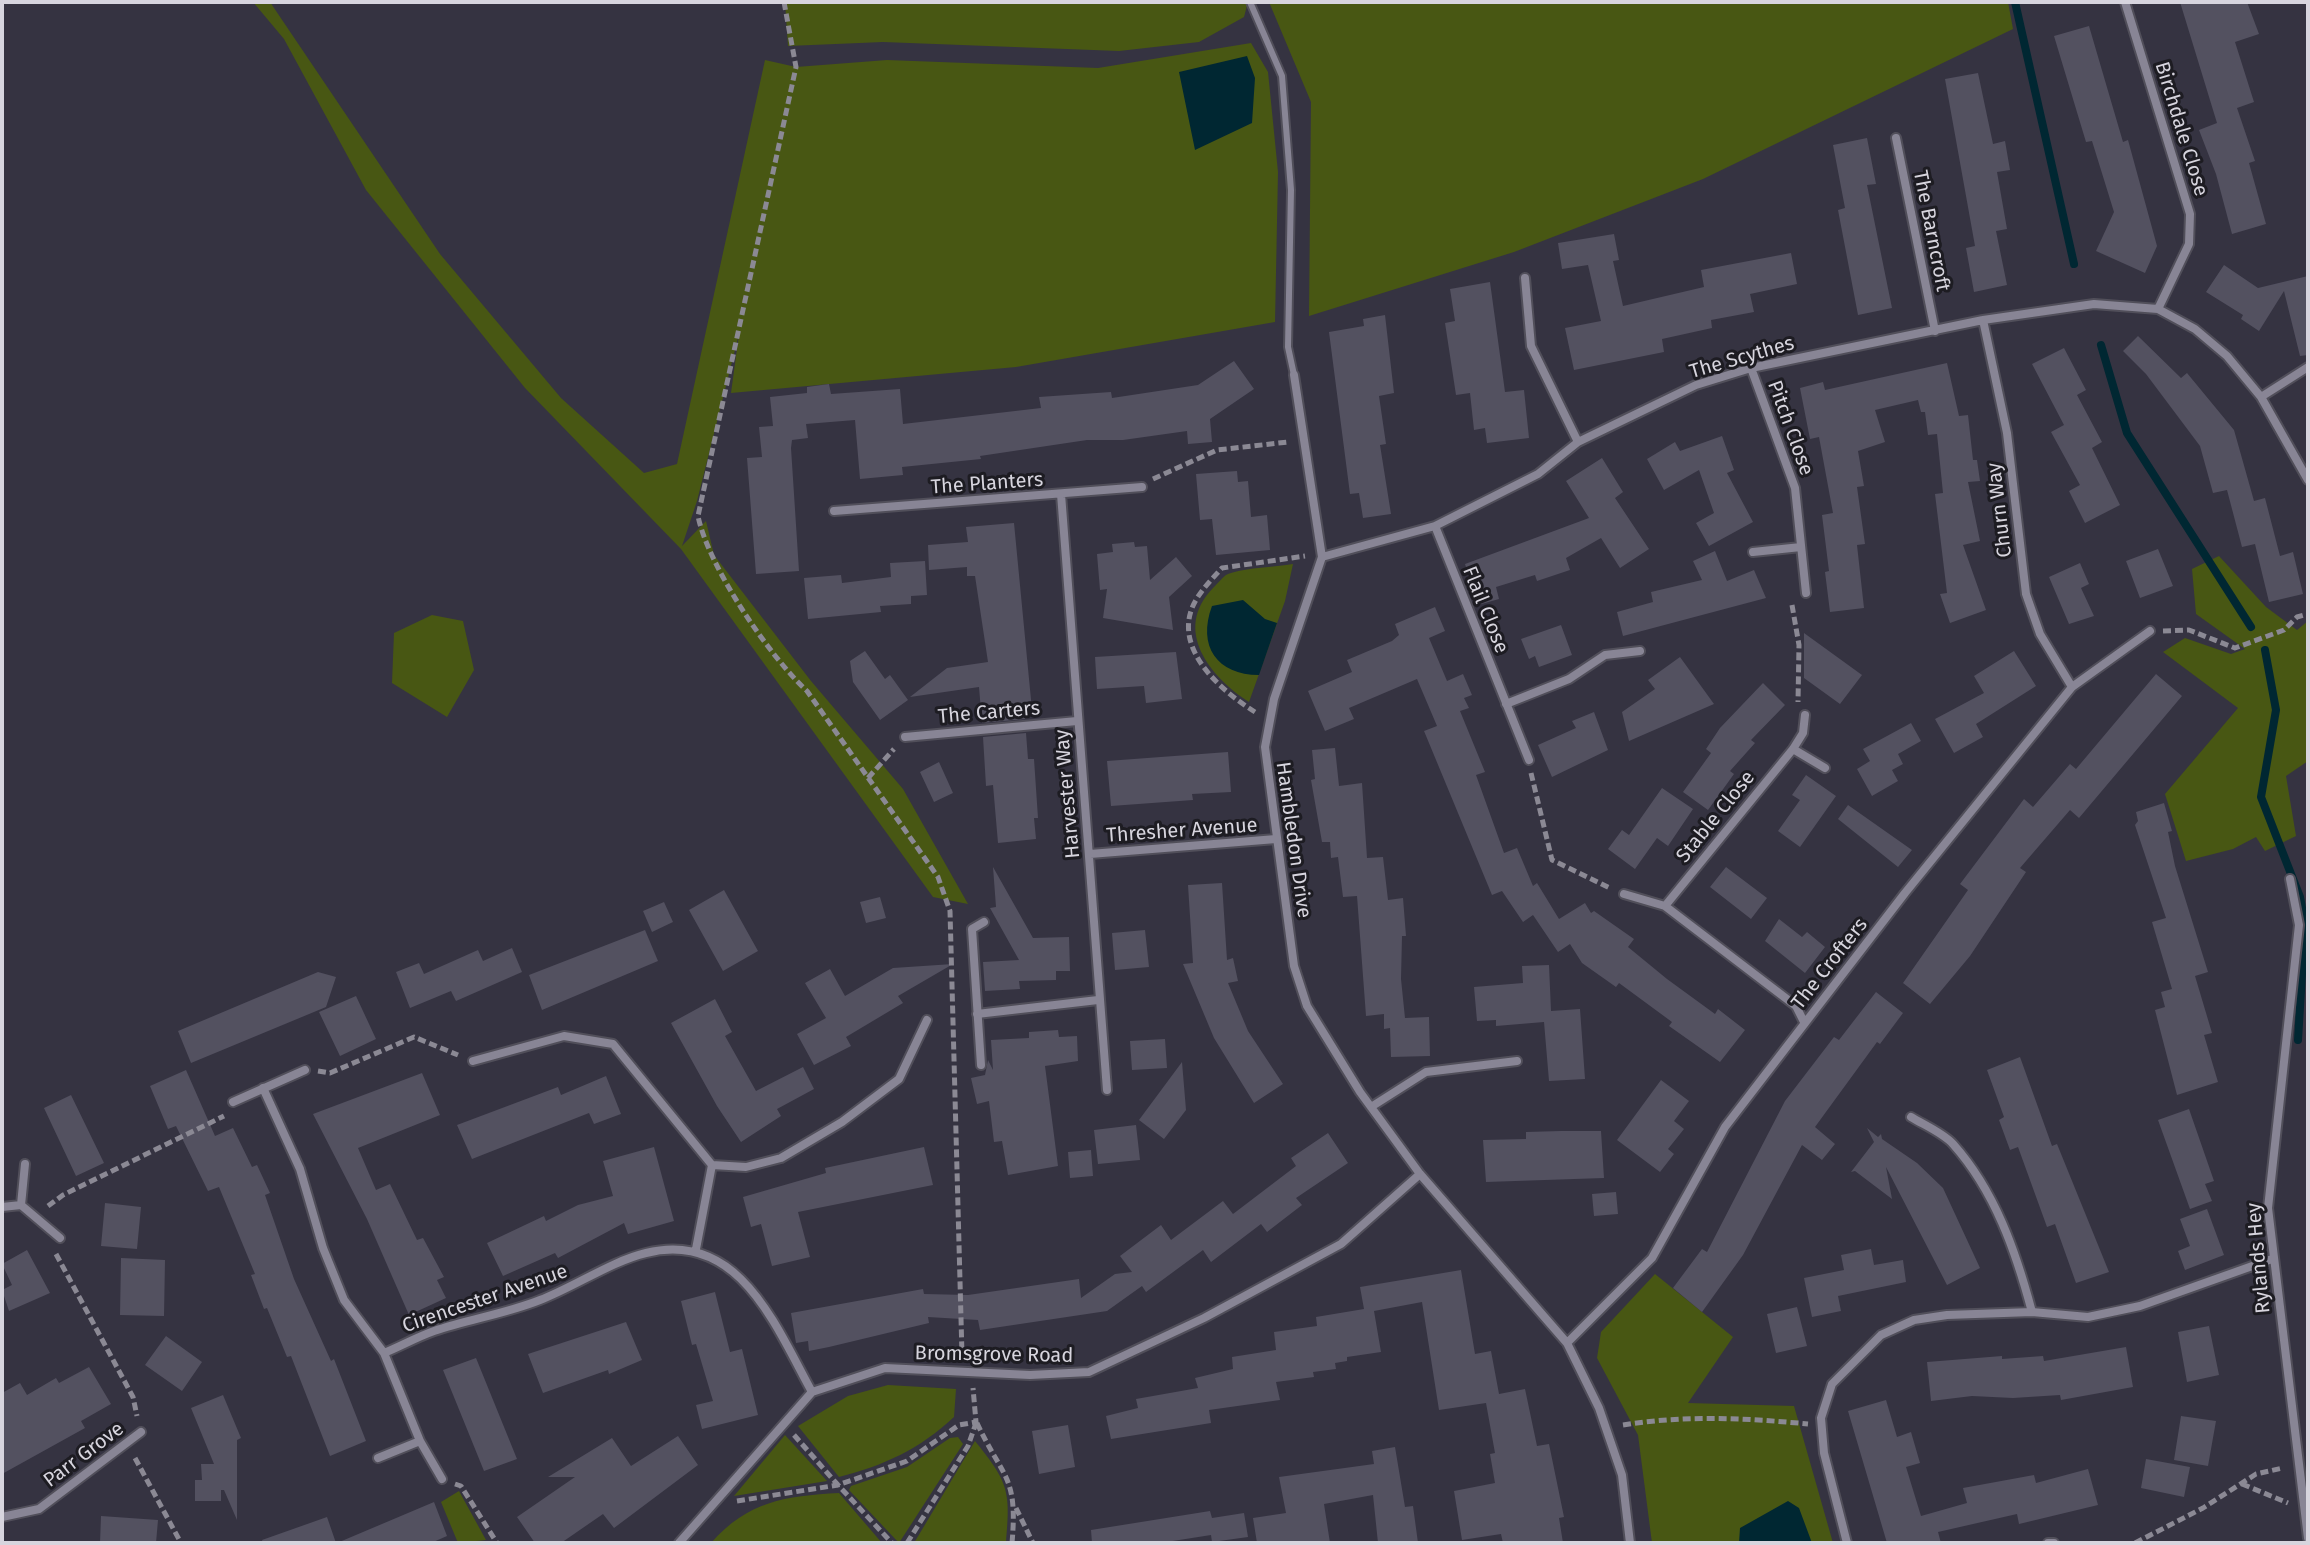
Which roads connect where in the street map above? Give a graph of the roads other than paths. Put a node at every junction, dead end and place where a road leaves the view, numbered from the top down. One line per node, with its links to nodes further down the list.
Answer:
1 (1250, 2): 10 (lane)
2 (2125, 2): 5 (street, Birchdale Close)
3 (1896, 138): 7 (street, The Barncroft)
4 (1525, 278): 12 (street)
5 (2158, 309): 6 (street, The Scythes); 11 (street)
6 (1983, 320): 7 (street, The Scythes); 24 (street, Churn Way)
7 (1935, 331): 9 (street, The Scythes)
8 (2308, 367): 11 (street)
9 (1751, 368): 12 (street, The Scythes); 18 (street, Pitch Close)
10 (1294, 375): 20 (street, Hambledon Drive)
11 (2261, 397): 13 (street)
12 (1578, 442): 17 (street, The Scythes)
13 (2308, 480)
14 (1142, 487): 15 (street, The Planters)
15 (1061, 494): 16 (street, The Planters); 27 (street, Harvester Way)
16 (834, 511)
17 (1435, 526): 20 (street, The Scythes); 25 (street, Flail Close)
18 (1801, 547): 19 (street); 21 (street, Pitch Close)
19 (1753, 552)
20 (1321, 555): 32 (street, Hambledon Drive)
21 (1805, 590)
22 (2150, 631): 24 (street, The Crofters)
23 (1640, 651): 25 (street)
24 (2072, 687): 41 (street, The Crofters)
25 (1506, 704): 30 (street, Flail Close)
26 (1805, 715): 29 (street, Stable Close)
27 (1077, 721): 28 (street, The Carters); 33 (street, Harvester Way)
28 (905, 737)
29 (1793, 749): 31 (street); 36 (street, Stable Close)
30 (1529, 760)
31 (1825, 768)
32 (1276, 839): 33 (street, Thresher Avenue); 49 (street, Hambledon Drive)
33 (1090, 854): 38 (street, Harvester Way)
34 (2290, 879): 58 (street, Rylands Hey)
35 (1624, 894): 36 (street)
36 (1665, 906): 41 (street)
37 (984, 922): 39 (street)
38 (1098, 1000): 39 (street); 47 (street, Harvester Way)
39 (977, 1014): 44 (street)
40 (927, 1020): 52 (street)
41 (1804, 1022): 60 (street, The Crofters)
42 (473, 1061): 52 (street)
43 (1517, 1061): 49 (street)
44 (981, 1065)
45 (305, 1070): 46 (street)
46 (263, 1088): 48 (street); 61 (street, Cirencester Avenue)
47 (1107, 1090)
48 (233, 1102)
49 (1371, 1107): 53 (street, Hambledon Drive)
50 (1911, 1117): 59 (street)
51 (25, 1164): 54 (street)
52 (712, 1165): 57 (street)
53 (1420, 1174): 60 (street, Hambledon Drive); 62 (street, Bromsgrove Road)
54 (21, 1205): 55 (street); 56 (street)
55 (2, 1207)
56 (60, 1238)
57 (696, 1249): 61 (street, Cirencester Avenue); 62 (street)
58 (2272, 1259): 59 (street); 67 (street, Rylands Hey)
59 (2032, 1312): 72 (street)
60 (1567, 1343): 71 (street, Hambledon Drive)
61 (384, 1353): 64 (street)
62 (812, 1392): 70 (street, Bromsgrove Road)
63 (141, 1432): 68 (street, Parr Grove)
64 (420, 1441): 65 (street); 66 (street)
65 (378, 1458)
66 (442, 1479)
67 (2306, 1510): 69 (street, Rylands Hey)
68 (2, 1517)
69 (2308, 1538)
70 (679, 1543)
71 (1630, 1543)
72 (1847, 1543)

